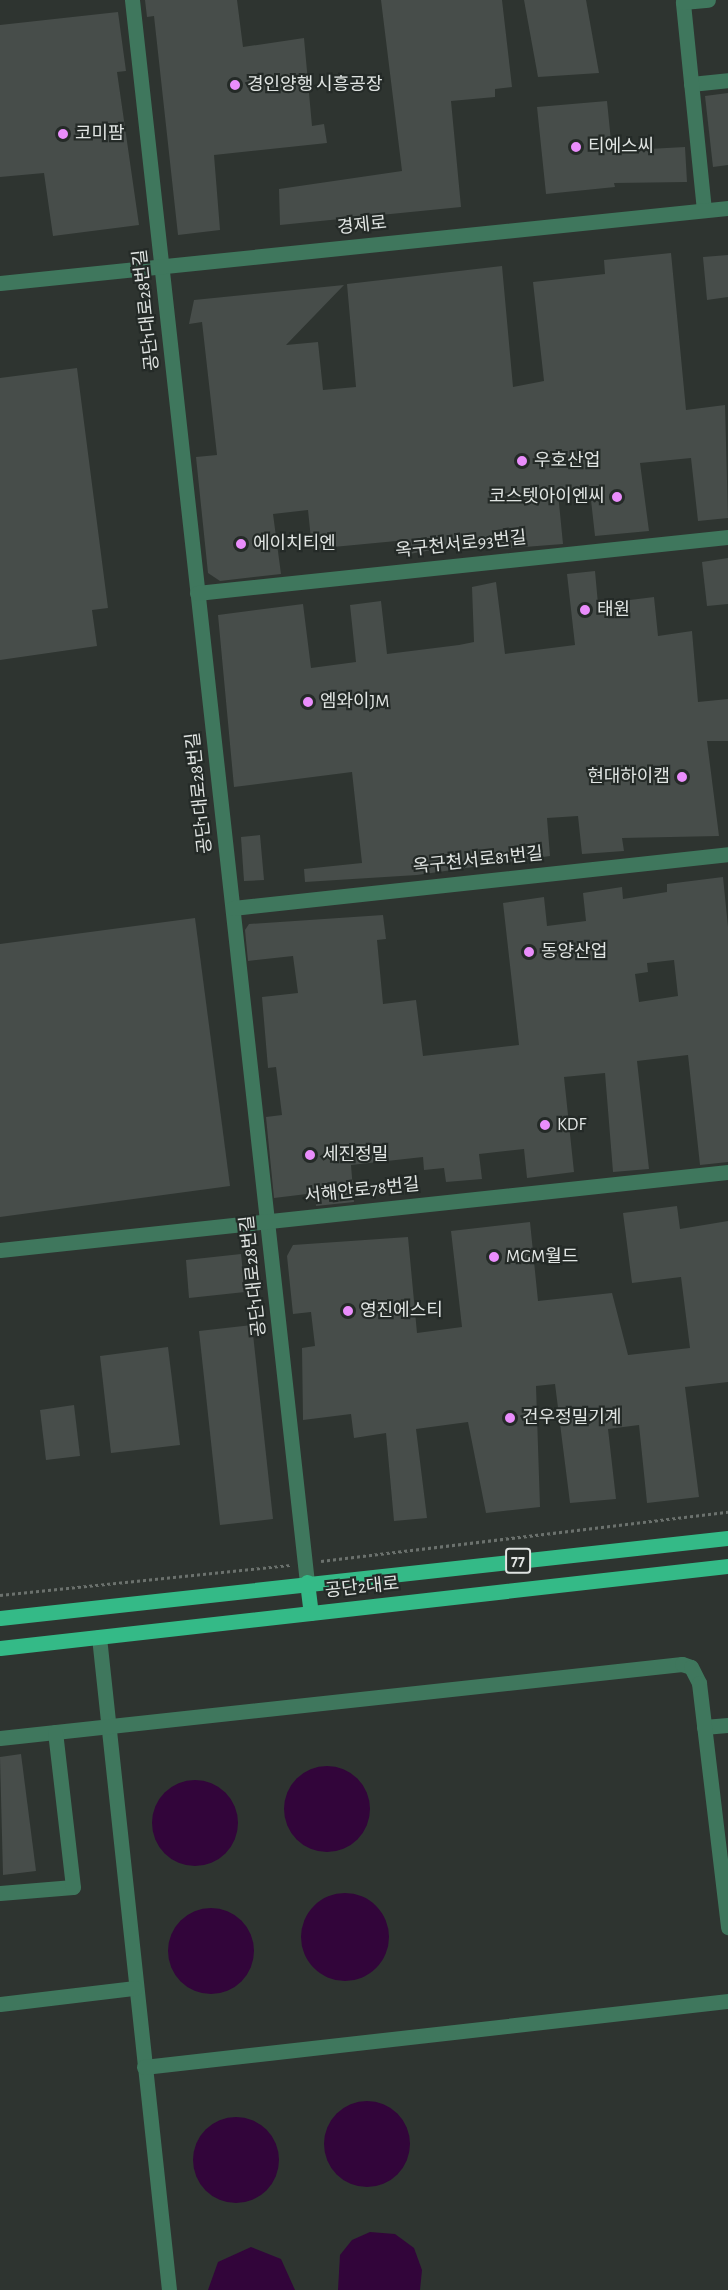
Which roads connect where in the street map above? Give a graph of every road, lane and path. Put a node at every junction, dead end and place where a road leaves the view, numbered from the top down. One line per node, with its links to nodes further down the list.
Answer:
1 (132, 0): 7 (street, 공단1대로28번길)
2 (708, 0): 4 (street)
3 (728, 80): 4 (street)
4 (691, 84): 6 (street)
5 (728, 208): 6 (street, 경제로)
6 (704, 210): 7 (street, 경제로)
7 (161, 266): 8 (street, 경제로); 10 (street, 공단1대로28번길)
8 (0, 283)
9 (728, 537): 10 (street, 옥구천서로93번길)
10 (198, 593): 12 (street, 공단1대로28번길)
11 (728, 854): 12 (street, 옥구천서로81번길)
12 (232, 908): 14 (street, 공단1대로28번길)
13 (728, 1172): 14 (street, 서해안로78번길)
14 (267, 1221): 15 (street, 서해안로78번길); 18 (street, 공단1대로28번길)
15 (0, 1250)
16 (728, 1512): 18 (path)
17 (728, 1538): 20 (main road, 공단2대로 / 77)
18 (305, 1563): 20 (street, 공단1대로28번길); 21 (path)
19 (728, 1566): 22 (main road, 공단2대로 / 77)
20 (307, 1582): 22 (main road); 23 (main road, 공단2대로 / 77)
21 (0, 1595)
22 (311, 1613): 24 (main road, 공단2대로 / 77)
23 (0, 1618)
24 (99, 1637): 25 (main road, 공단2대로 / 77); 27 (street)
25 (0, 1648)
26 (728, 1725): 28 (street)
27 (108, 1727): 28 (street); 29 (street); 33 (street)
28 (704, 1727): 32 (street)
29 (55, 1732): 30 (street); 31 (street)
30 (0, 1738)
31 (0, 1893)
32 (728, 1927)
33 (135, 1988): 35 (street); 36 (street)
34 (728, 2001): 36 (street)
35 (0, 2004)
36 (144, 2067): 37 (street)
37 (169, 2290)

